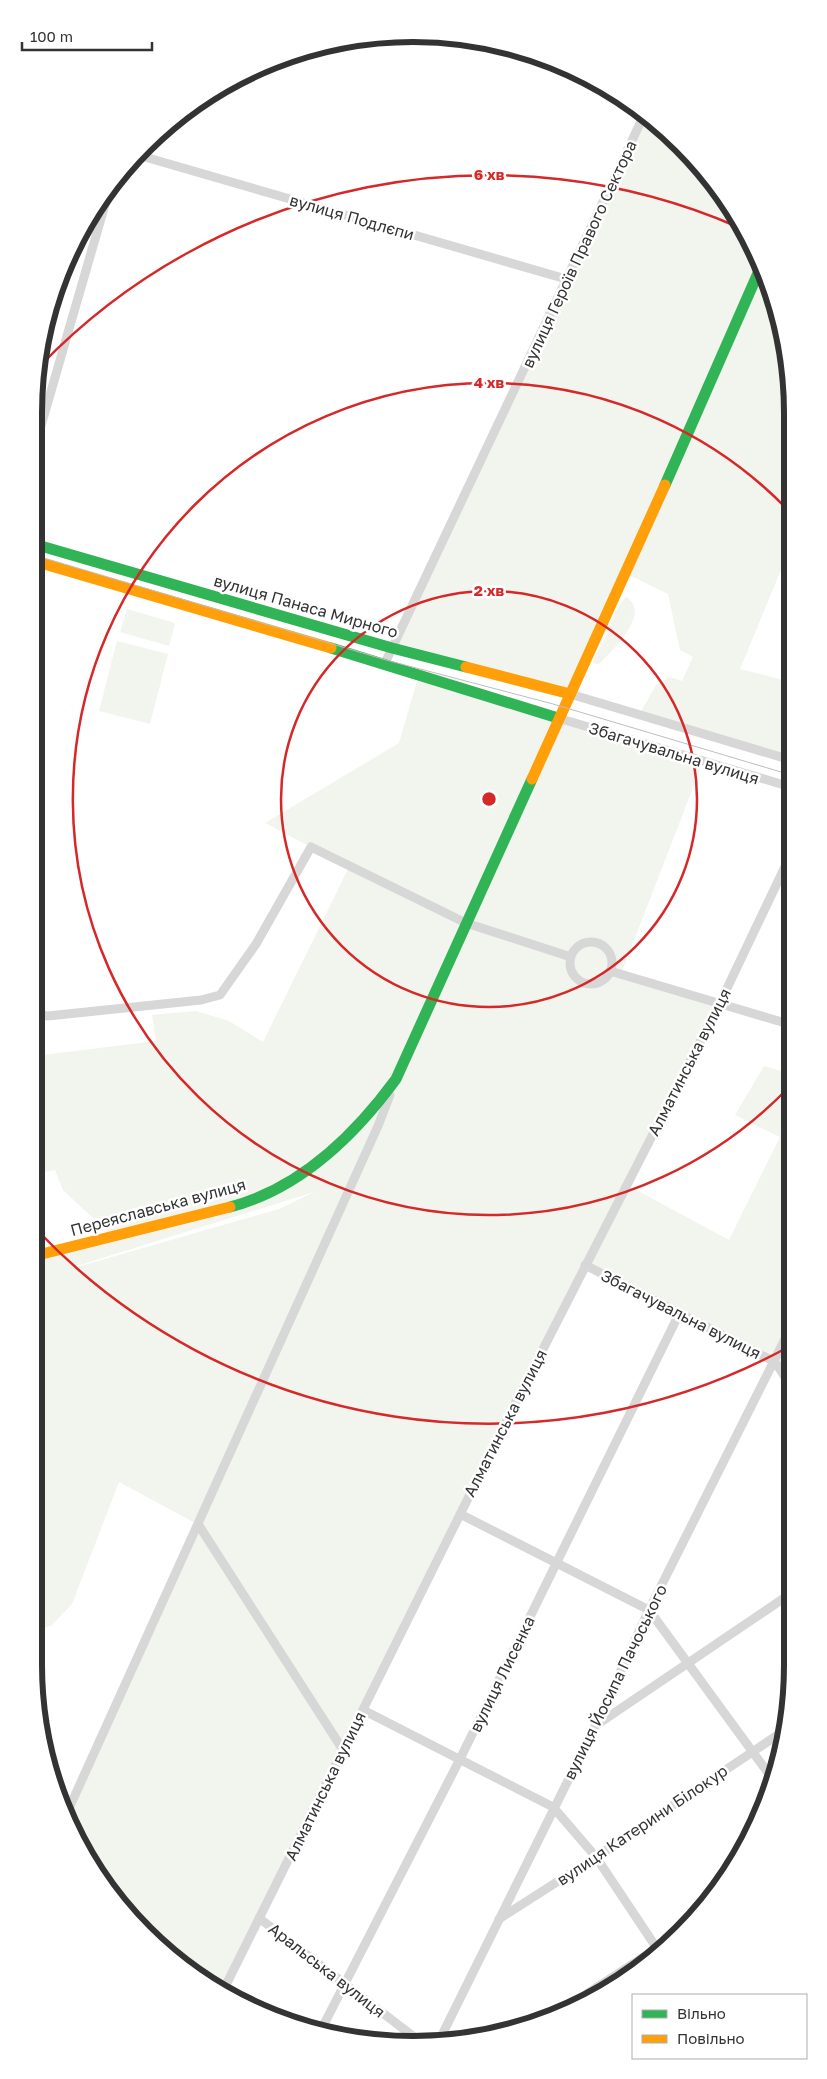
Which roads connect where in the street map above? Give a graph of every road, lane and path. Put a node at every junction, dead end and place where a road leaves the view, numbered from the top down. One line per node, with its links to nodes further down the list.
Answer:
1 (641, 121): 5 (street, вулиця Героїв Правого Сектора)
2 (146, 157): 5 (street, вулиця Подлєпи)
3 (104, 209): 6 (street)
4 (757, 275): 11 (main road, Переяславська вулиця)
5 (566, 279): 9 (street, вулиця Героїв Правого Сектора)
6 (42, 422)
7 (42, 546): 9 (main road, вулиця Панаса Мирного)
8 (42, 563): 10 (main road, вулиця Панаса Мирного)
9 (392, 648): 10 (street, вулиця Героїв Правого Сектора); 11 (main road, вулиця Панаса Мирного)
10 (385, 663): 12 (main road, вулиця Панаса Мирного)
11 (570, 694): 12 (main road, Переяславська вулиця); 13 (street, Збагачувальна вулиця)
12 (558, 718): 14 (street, Збагачувальна вулиця); 16 (main road, Переяславська вулиця)
13 (784, 758)
14 (784, 786)
15 (784, 869): 19 (street, Алматинська вулиця)
16 (466, 923): 17 (street); 20 (street); 22 (main road, Переяславська вулиця)
17 (571, 958): 18 (street); 18 (street)
18 (610, 971): 19 (street)
19 (720, 1003): 21 (street); 24 (street, Алматинська вулиця)
20 (42, 1015)
21 (784, 1022)
22 (396, 1079): 23 (main road, Переяславська вулиця); 30 (street)
23 (42, 1254)
24 (585, 1265): 25 (street, Збагачувальна вулиця); 29 (street, Алматинська вулиця)
25 (678, 1314): 27 (street, Збагачувальна вулиця); 31 (street, вулиця Лисенка)
26 (784, 1341): 27 (street, вулиця Йосипа Пачоського)
27 (774, 1362): 28 (street, Збагачувальна вулиця); 33 (street, вулиця Йосипа Пачоського)
28 (784, 1377)
29 (460, 1514): 31 (street); 35 (street, Алматинська вулиця)
30 (198, 1524): 38 (street); 42 (street)
31 (557, 1562): 33 (street); 40 (street, вулиця Лисенка)
32 (784, 1598): 34 (street)
33 (649, 1610): 34 (street); 36 (street, вулиця Йосипа Пачоського)
34 (689, 1663): 36 (street); 39 (street)
35 (363, 1710): 38 (street, Алматинська вулиця); 40 (street)
36 (595, 1726): 43 (street, вулиця Йосипа Пачоського)
37 (777, 1735): 39 (street, вулиця Катерини Білокур)
38 (343, 1750): 45 (street, Алматинська вулиця)
39 (753, 1752): 41 (street); 44 (street, вулиця Катерини Білокур)
40 (460, 1759): 43 (street); 49 (street, вулиця Лисенка)
41 (769, 1773)
42 (70, 1805)
43 (553, 1807): 44 (street); 46 (street, вулиця Йосипа Пачоського)
44 (596, 1857): 46 (street, вулиця Катерини Білокур); 47 (street)
45 (259, 1918): 49 (street, Аральська вулиця); 50 (street, Алматинська вулиця)
46 (499, 1919): 53 (street, вулиця Йосипа Пачоського)
47 (656, 1946)
48 (628, 1968): 51 (street)
49 (344, 1984): 52 (street, вулиця Лисенка); 54 (street, Аральська вулиця)
50 (226, 1986)
51 (595, 1989)
52 (323, 2025)
53 (442, 2035)
54 (413, 2036)

